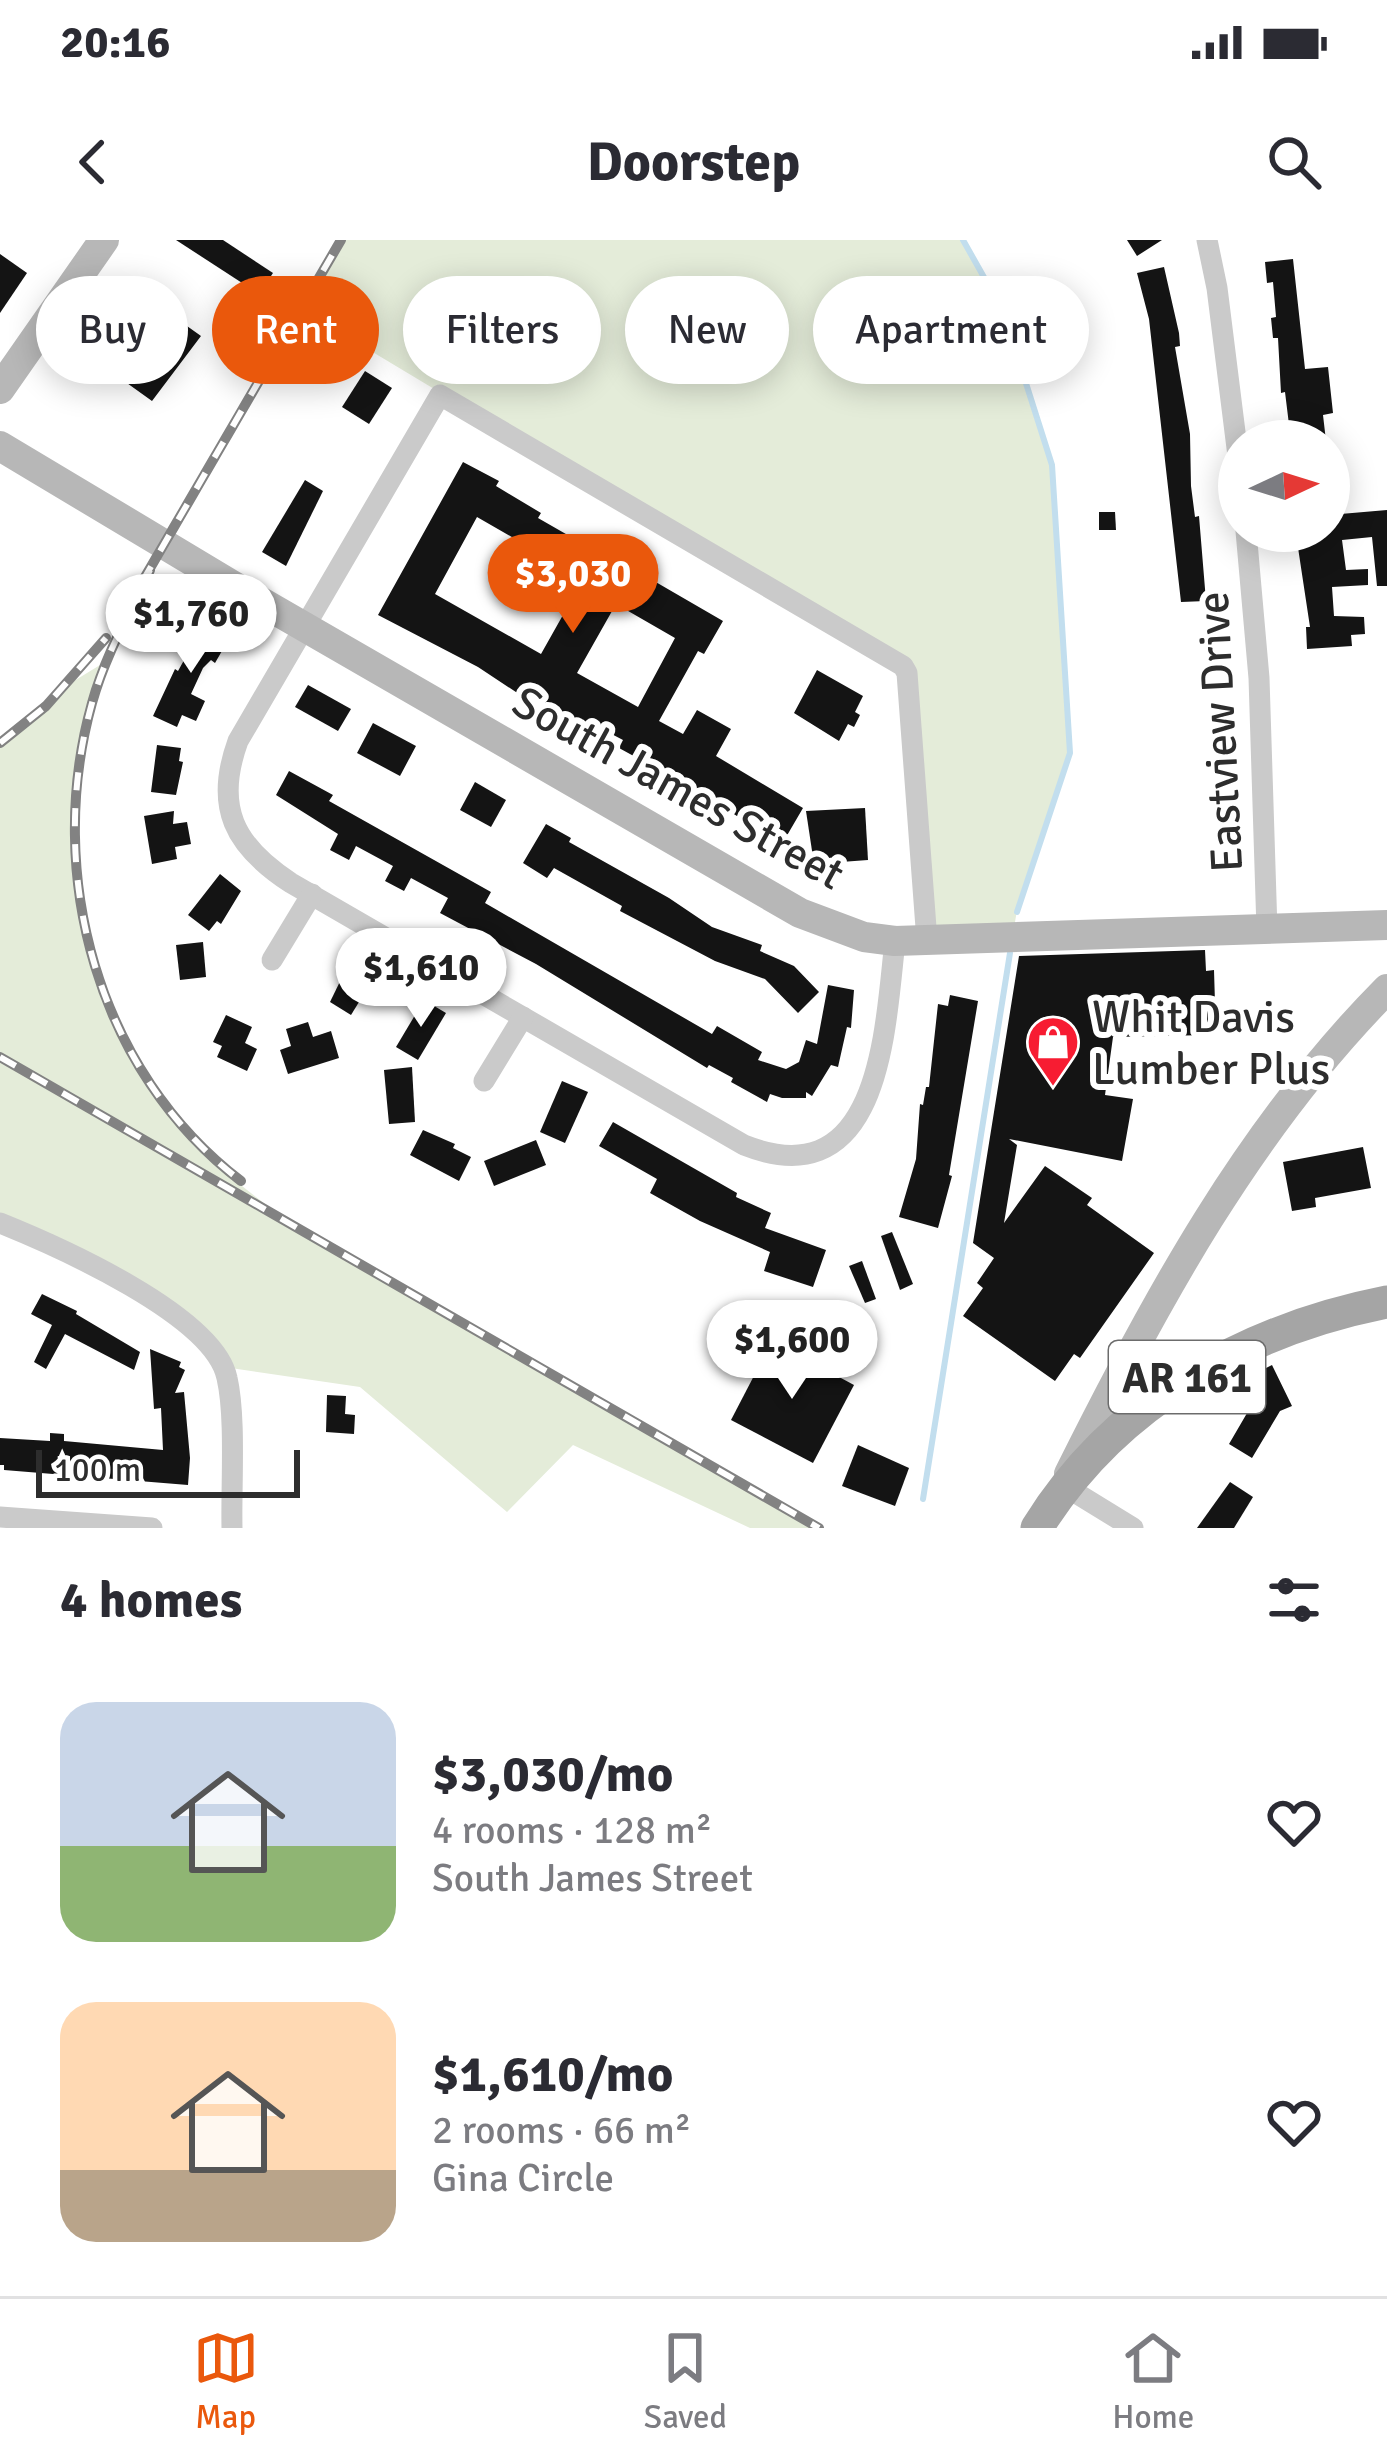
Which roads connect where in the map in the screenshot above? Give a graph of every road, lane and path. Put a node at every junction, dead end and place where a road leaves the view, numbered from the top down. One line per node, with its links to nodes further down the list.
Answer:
1 (104, 240): 3 (street)
2 (1207, 240): 4 (street)
3 (0, 389)
4 (1234, 420)
5 (0, 446): 7 (street, South James Street)
6 (1248, 552): 10 (street, Eastview Drive)
7 (307, 626): 8 (street); 11 (street, South James Street); 12 (street)
8 (312, 895): 13 (street); 15 (street)
9 (1387, 926): 10 (street, South James Street)
10 (1267, 929): 12 (street, South James Street)
11 (895, 941): 12 (street, South James Street); 15 (street)
12 (927, 941)
13 (272, 960)
14 (1387, 989): 19 (street)
15 (523, 1017): 16 (street)
16 (484, 1081)
17 (0, 1223): 22 (street)
18 (1387, 1302): 19 (main road, AR 161)
19 (1063, 1486): 23 (main road, AR 161); 24 (street)
20 (0, 1517): 21 (street)
21 (152, 1528)
22 (232, 1528)
23 (1036, 1528)
24 (1133, 1528)

